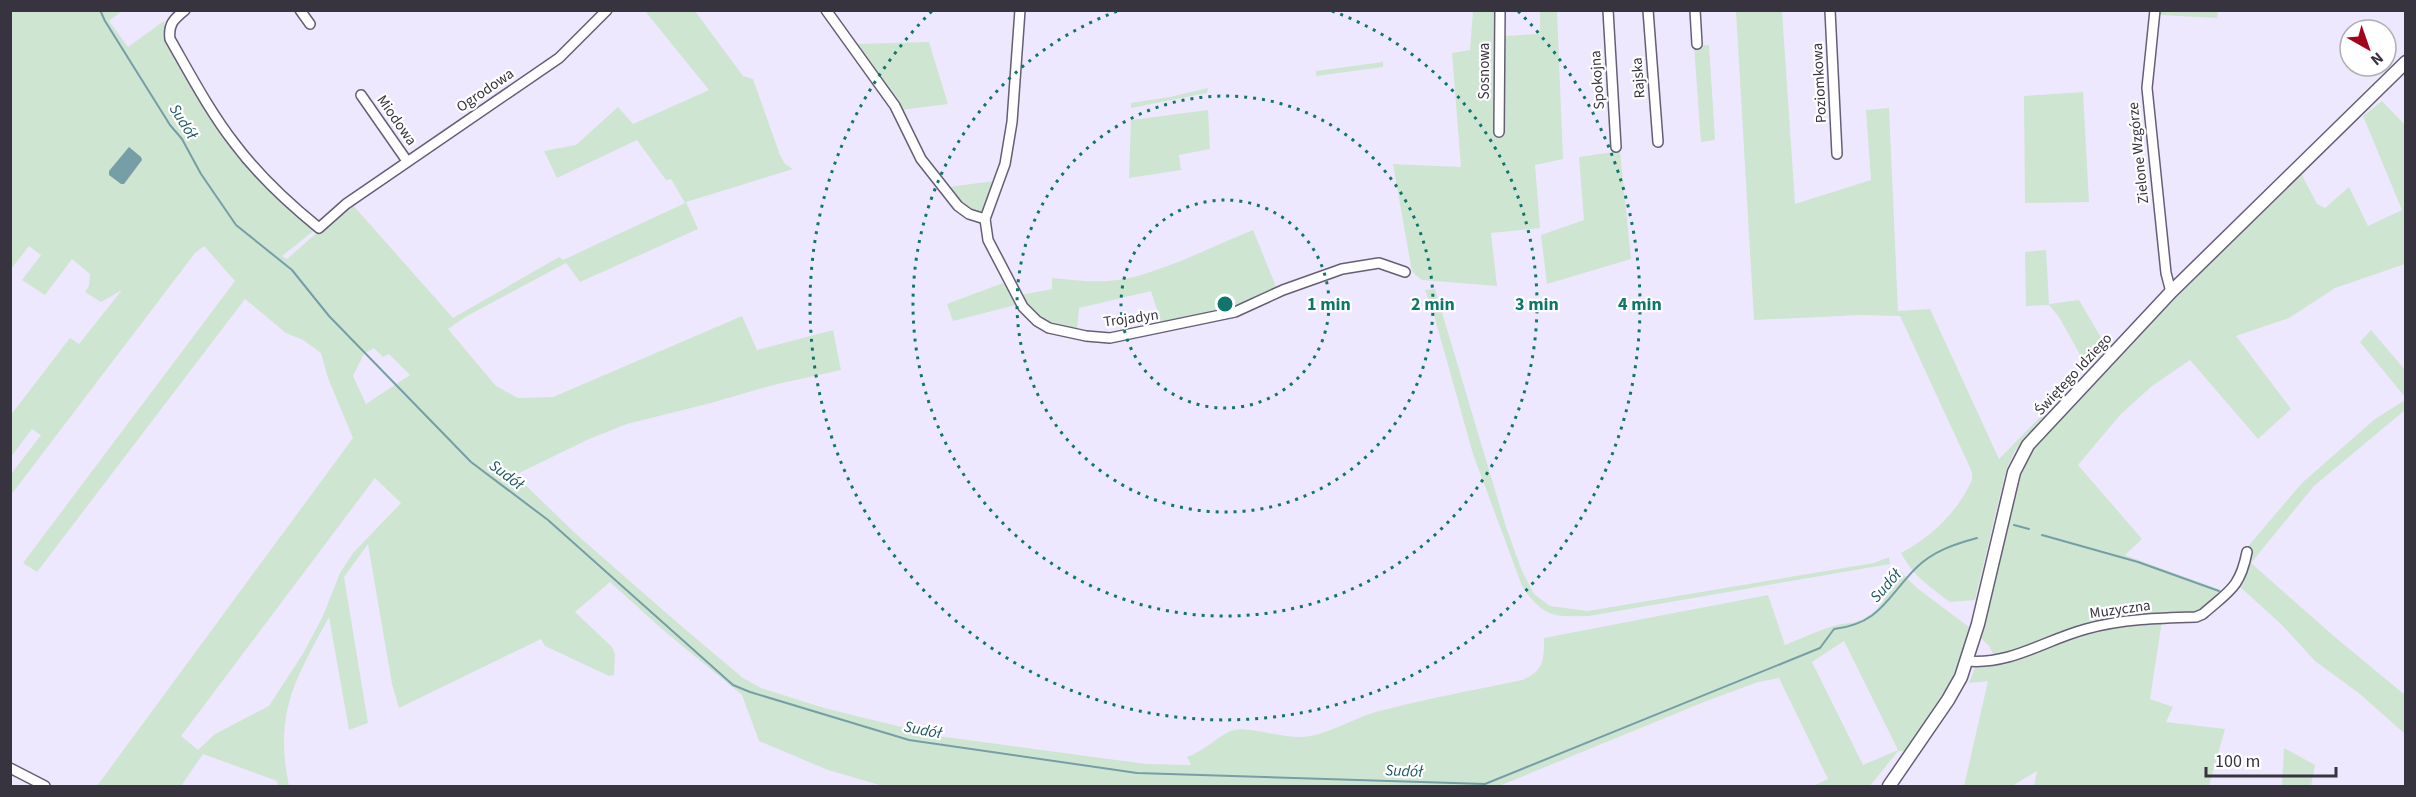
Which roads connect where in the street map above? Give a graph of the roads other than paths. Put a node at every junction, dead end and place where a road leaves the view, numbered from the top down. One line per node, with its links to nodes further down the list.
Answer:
1 (185, 10): 20 (street, Ogrodowa)
2 (300, 10): 12 (street)
3 (607, 10): 20 (street, Ogrodowa)
4 (826, 10): 21 (street)
5 (1020, 10): 21 (street)
6 (1500, 10): 16 (street, Sosnowa)
7 (1608, 10): 18 (street, Spokojna)
8 (1648, 10): 17 (street, Rajska)
9 (1695, 10): 13 (street)
10 (1830, 10): 19 (street, Poziomkowa)
11 (2156, 10): 23 (street, Zielone Wzgórze)
12 (310, 24)
13 (1697, 44)
14 (2406, 62): 23 (street, Świętego Idziego)
15 (361, 95): 20 (street, Miodowa)
16 (1499, 132)
17 (1658, 142)
18 (1616, 147)
19 (1837, 154)
20 (407, 161)
21 (985, 219): 22 (street, Trojadyn)
22 (1405, 272)
23 (2171, 292): 25 (street, Świętego Idziego)
24 (2247, 552): 25 (street, Muzyczna)
25 (1967, 661): 28 (street, Świętego Idziego)
26 (10, 768): 27 (street)
27 (45, 786)
28 (1889, 786)

